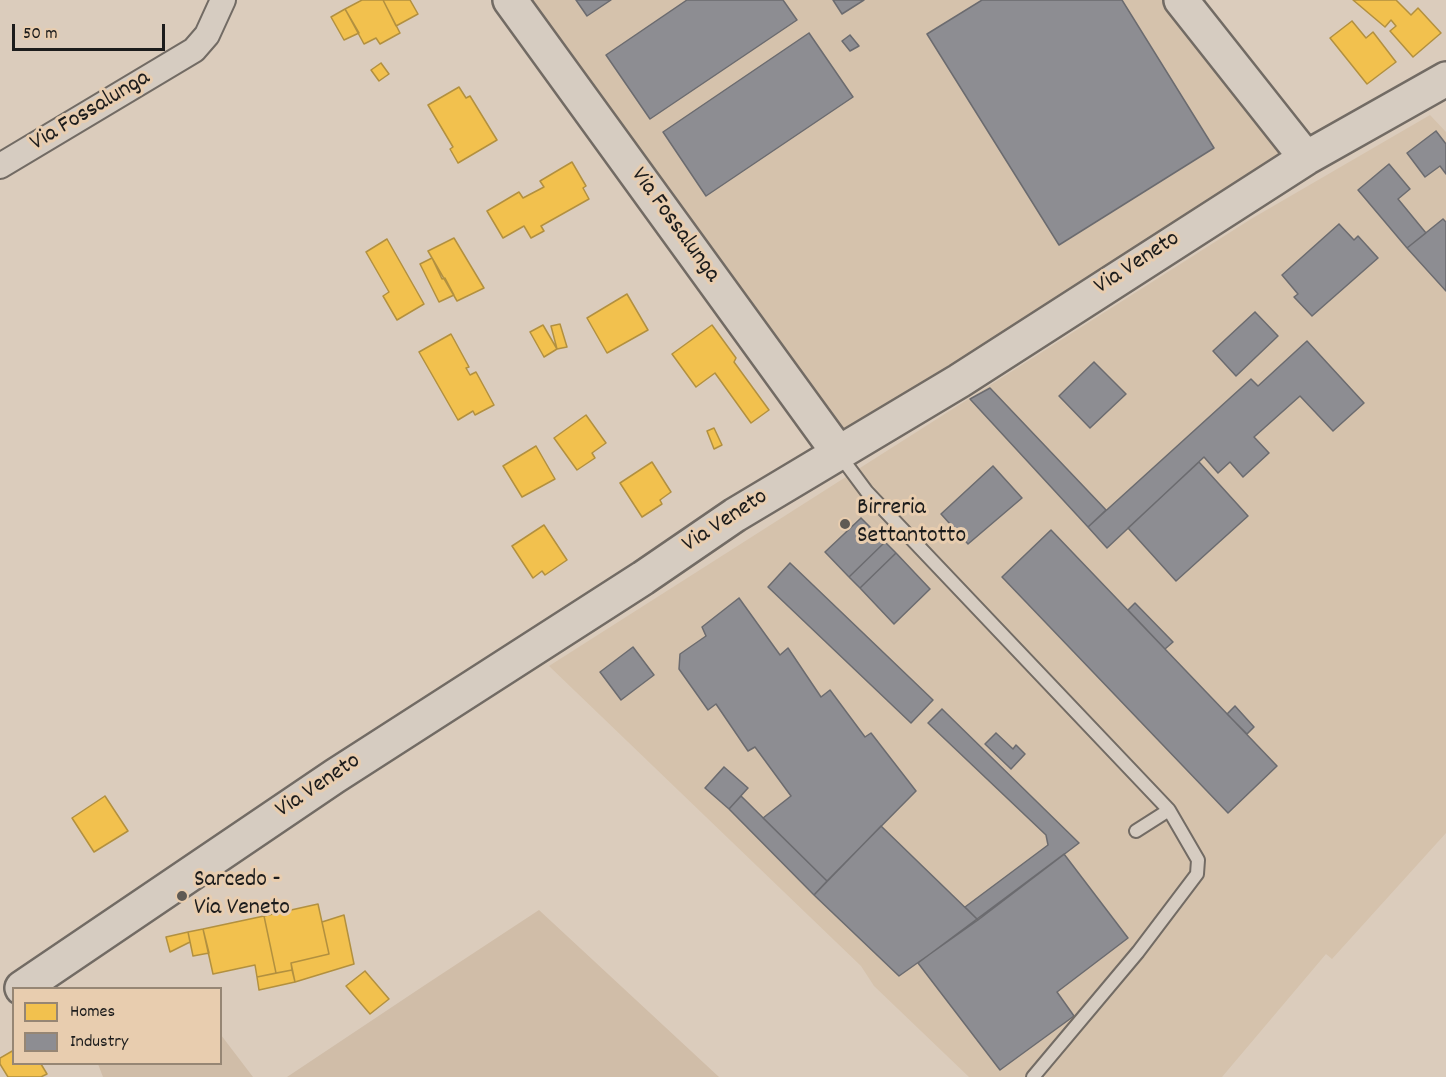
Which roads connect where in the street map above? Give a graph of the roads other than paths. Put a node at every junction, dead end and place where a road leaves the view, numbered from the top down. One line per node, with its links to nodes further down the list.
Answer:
1 (223, 0): 6 (street, Via Fossalunga)
2 (510, 0): 7 (street, Via Fossalunga)
3 (1181, 0): 5 (street)
4 (1446, 80): 5 (street, Via Veneto)
5 (1306, 158): 7 (street, Via Veneto)
6 (0, 166)
7 (838, 453): 8 (lane); 10 (street, Via Veneto)
8 (1169, 810): 9 (lane); 11 (lane)
9 (1136, 831)
10 (23, 987)
11 (1033, 1077)

